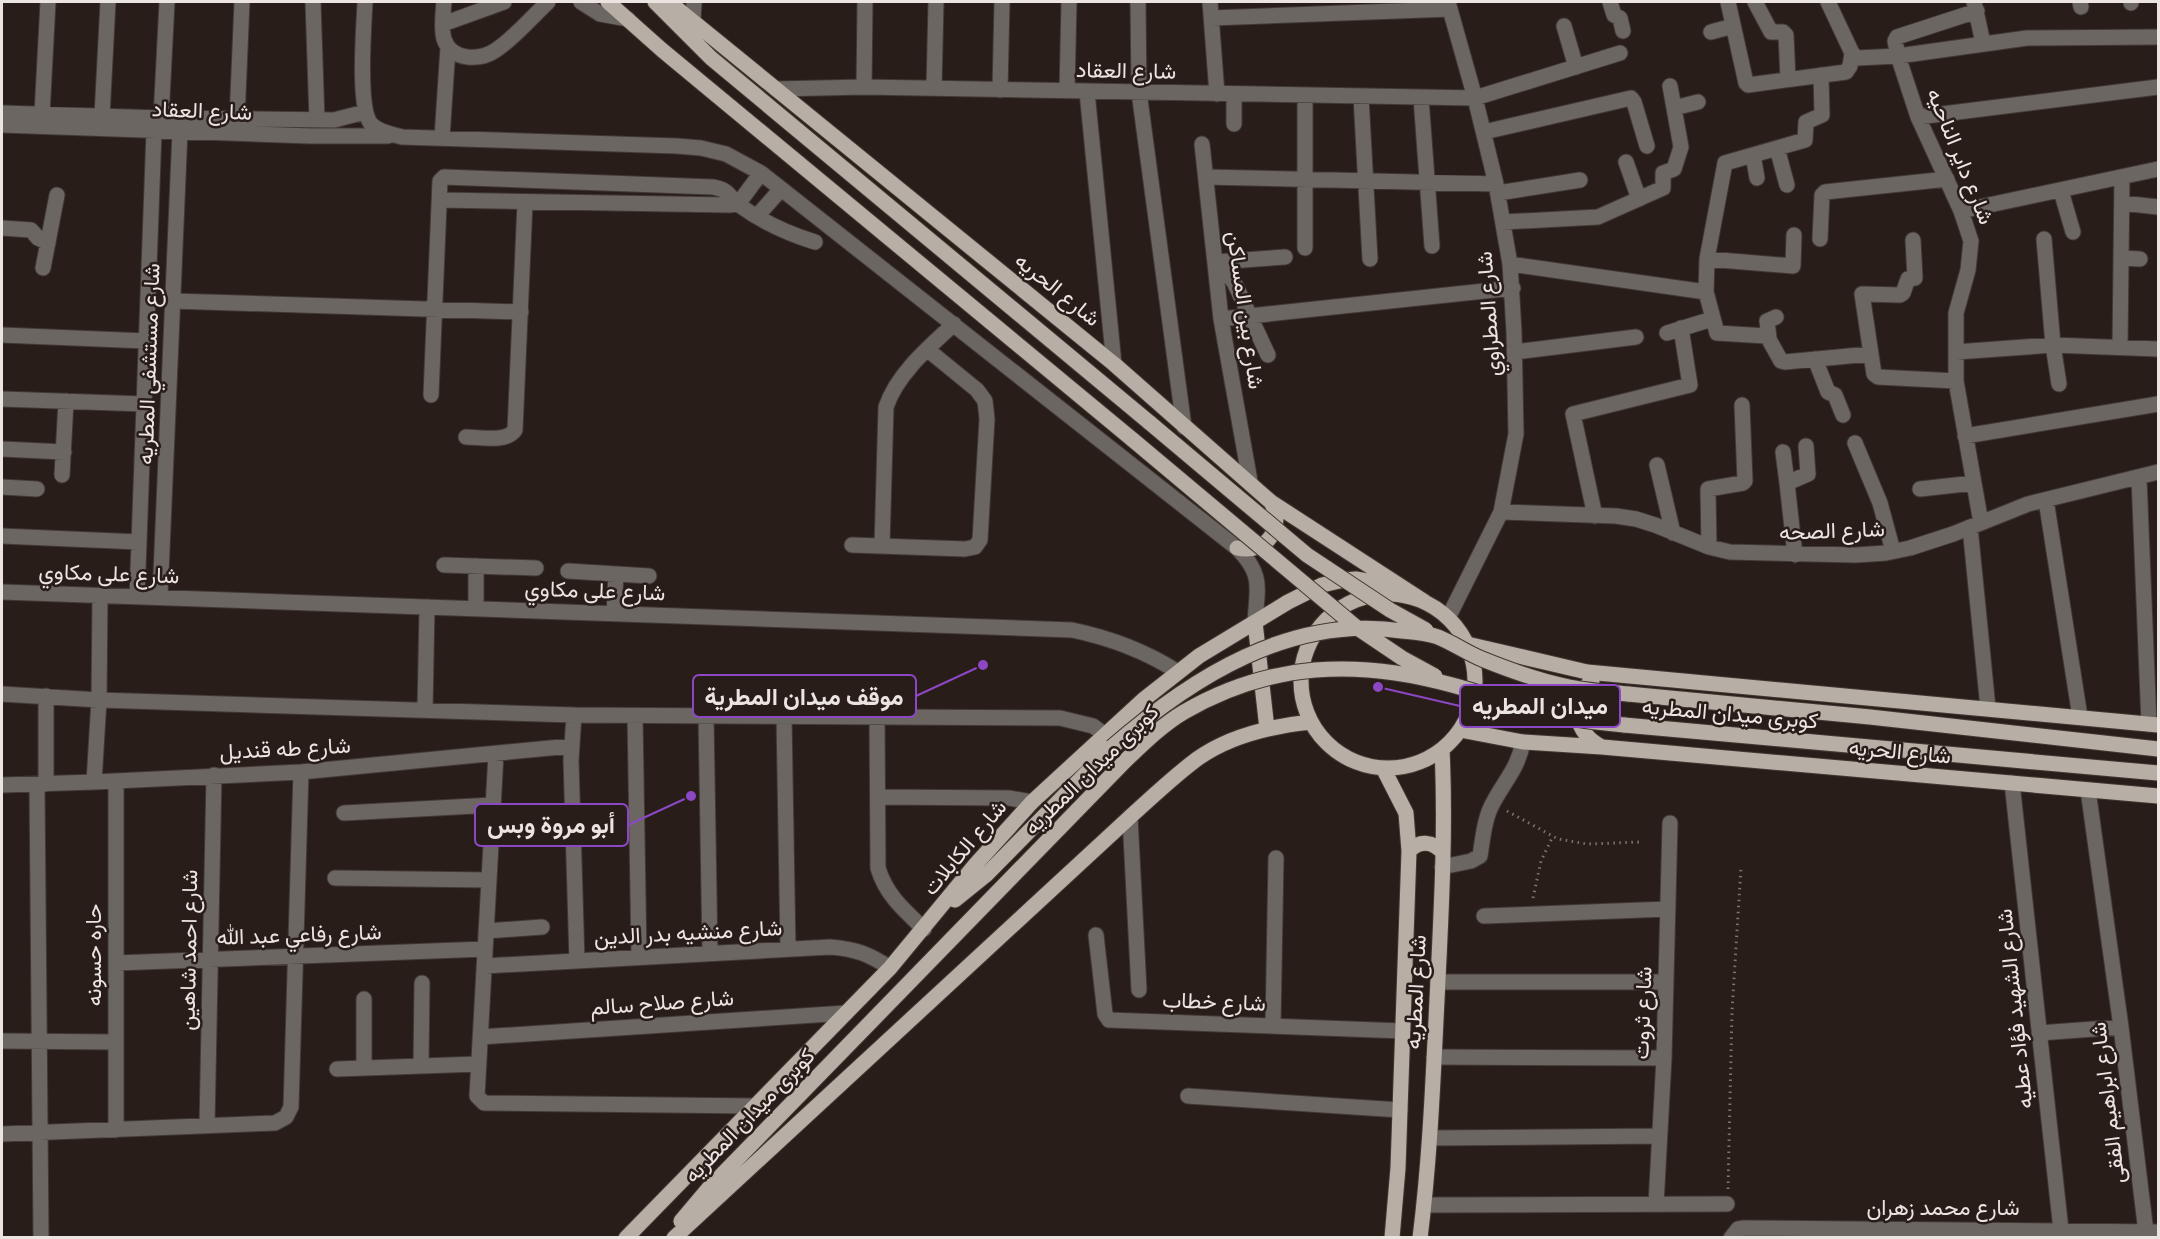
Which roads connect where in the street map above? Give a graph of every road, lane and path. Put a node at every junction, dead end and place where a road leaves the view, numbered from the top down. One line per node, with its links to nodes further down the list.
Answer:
1 (48, 2): 64 (street)
2 (108, 2): 65 (street)
3 (167, 2): 69 (street, شارع مستشفي المطريه)
4 (242, 2): 67 (street)
5 (313, 2): 68 (street)
6 (365, 2): 62 (street)
7 (444, 2): 31 (street)
8 (504, 2): 31 (street)
9 (548, 2): 38 (street)
10 (581, 2): 29 (street)
11 (608, 2): 29 (main road)
12 (655, 2): 205 (main road, bridge)
13 (669, 2): 30 (main road, شارع الحريه)
14 (694, 2): 30 (street)
15 (864, 2): 46 (street)
16 (936, 2): 48 (street)
17 (1002, 2): 50 (street)
18 (1069, 2): 51 (street)
19 (1138, 2): 53 (street)
20 (1210, 2): 28 (street)
21 (1610, 2): 34 (street)
22 (1728, 2): 33 (street)
23 (1755, 2): 44 (street)
24 (1828, 2): 40 (street)
25 (1449, 5): 27 (street); 58 (street, شارع المطراوي)
26 (1976, 6): 37 (street); 41 (street)
27 (1350, 7): 28 (street)
28 (1211, 18): 54 (street)
29 (628, 19): 209 (main road, bridge)
30 (693, 21): 49 (main road, شارع الحريه)
31 (443, 24): 38 (street)
32 (1564, 26): 42 (street)
33 (1733, 26): 35 (street); 44 (street)
34 (1623, 31)
35 (1711, 32)
36 (2158, 37): 37 (street)
37 (1983, 43): 41 (street)
38 (448, 47): 75 (street)
39 (1620, 53): 42 (street, شارع العقاد)
40 (1852, 53): 41 (street); 43 (street)
41 (1898, 56): 66 (street, شارع داير الناحيه)
42 (1576, 67): 58 (street, شارع العقاد)
43 (1821, 75): 44 (street); 78 (street)
44 (1788, 79)
45 (1670, 86): 61 (street)
46 (864, 87): 48 (street, شارع العقاد); 49 (street, شارع العقاد)
47 (2158, 87): 66 (street)
48 (934, 88): 50 (street, شارع العقاد)
49 (776, 89): 146 (main road, شارع الحريه)
50 (1000, 90): 51 (street, شارع العقاد)
51 (1067, 91): 52 (street, شارع العقاد)
52 (1087, 92): 53 (street, شارع العقاد); 146 (street)
53 (1139, 92): 54 (street, شارع العقاد); 156 (street)
54 (1217, 94): 55 (street, شارع العقاد)
55 (1234, 95): 56 (street, شارع العقاد); 70 (street)
56 (1305, 96): 57 (street, شارع العقاد); 87 (street)
57 (1361, 97): 59 (street, شارع العقاد); 89 (street)
58 (1475, 98): 59 (street, شارع العقاد); 73 (street, شارع المطراوي)
59 (1421, 99): 90 (street)
60 (1698, 102): 61 (street)
61 (1674, 108): 96 (street)
62 (365, 112): 68 (street, شارع العقاد); 74 (street)
63 (2, 113): 64 (street, شارع العقاد)
64 (42, 114): 65 (street, شارع العقاد)
65 (102, 116): 69 (street, شارع العقاد)
66 (1918, 117): 86 (street, شارع داير الناحيه)
67 (237, 119): 68 (street, شارع العقاد); 69 (street, شارع العقاد)
68 (317, 120)
69 (157, 124): 71 (street, شارع العقاد); 72 (street, شارع العقاد); 136 (street, شارع مستشفي المطريه)
70 (1234, 124)
71 (2, 125)
72 (180, 131): 74 (street, شارع العقاد); 125 (street, شارع مستشفي المطريه)
73 (1484, 132): 77 (street); 93 (street, شارع المطراوي)
74 (402, 137): 75 (street, شارع العقاد)
75 (442, 138): 82 (street, شارع العقاد)
76 (1202, 144): 83 (street, شارع بين المساكن)
77 (1647, 146)
78 (1777, 148): 79 (street); 91 (street)
79 (1753, 155): 85 (street); 118 (street)
80 (1626, 162): 96 (street)
81 (2158, 169): 84 (street)
82 (761, 173): 92 (street); 100 (street)
83 (1206, 177): 87 (street); 120 (street, شارع بين المساكن)
84 (2122, 177): 94 (street); 99 (street)
85 (1757, 178)
86 (1947, 179): 102 (street, شارع داير الناحيه); 108 (street)
87 (1305, 180): 89 (street); 114 (street)
88 (1580, 180): 93 (street)
89 (1366, 182): 90 (street); 117 (street)
90 (1427, 184): 93 (street); 113 (street)
91 (1787, 185)
92 (782, 189): 103 (street); 132 (street)
93 (1497, 189): 104 (street, شارع المطراوي)
94 (2061, 191): 102 (street); 106 (street)
95 (57, 195): 112 (street)
96 (1638, 199): 104 (street)
97 (440, 200): 98 (street); 100 (street); 126 (street)
98 (525, 202): 100 (street); 127 (street)
99 (2122, 203): 101 (street); 116 (street)
100 (738, 204): 103 (street)
101 (2158, 207)
102 (1961, 211): 142 (street, شارع داير الناحيه)
103 (758, 215): 111 (street)
104 (1503, 222): 121 (street, شارع المطراوي)
105 (2, 228): 112 (street)
106 (2073, 232)
107 (1794, 235): 118 (street)
108 (1820, 239)
109 (2044, 239): 137 (street)
110 (1913, 240): 143 (street)
111 (815, 242)
112 (48, 243): 122 (street)
113 (1432, 246)
114 (1305, 248)
115 (1285, 257): 120 (street)
116 (2121, 258): 119 (street); 138 (street)
117 (1370, 259)
118 (1707, 259): 124 (street)
119 (2140, 259)
120 (1215, 264): 128 (street); 130 (street, شارع بين المساكن)
121 (1510, 264): 123 (street, شارع المطراوي); 124 (street)
122 (43, 268)
123 (1513, 288): 128 (street); 141 (street, شارع المطراوي)
124 (1706, 292): 131 (street)
125 (173, 301): 126 (street); 198 (street, شارع مستشفي المطريه)
126 (435, 309): 127 (street); 149 (street)
127 (521, 312): 158 (street)
128 (1250, 316): 130 (street); 144 (street)
129 (1776, 317): 135 (street)
130 (1221, 319): 168 (street, شارع بين المساكن)
131 (1713, 319): 135 (street); 177 (street)
132 (954, 324): 140 (street); 185 (street)
133 (2, 335): 136 (street)
134 (1636, 337): 141 (street)
135 (1770, 338): 145 (street)
136 (146, 341): 152 (street, شارع مستشفي المطريه)
137 (2053, 345): 138 (street); 142 (street); 148 (street)
138 (2120, 347): 139 (street)
139 (2158, 349)
140 (928, 350): 183 (street); 183 (street)
141 (1515, 352): 176 (street, شارع المطراوي)
142 (1956, 352): 147 (street, شارع داير الناحيه)
143 (1870, 354): 145 (street); 147 (street)
144 (1268, 355)
145 (1815, 359): 155 (street)
146 (1114, 364): 156 (main road, شارع الحريه)
147 (1956, 381): 157 (street, شارع داير الناحيه)
148 (2059, 384)
149 (431, 395)
150 (2, 399): 151 (street)
151 (66, 401): 152 (street); 162 (street)
152 (144, 404): 181 (street, شارع مستشفي المطريه)
153 (2158, 404): 157 (street)
154 (1742, 405): 184 (street)
155 (1843, 415)
156 (1184, 427): 168 (main road, شارع الحريه)
157 (1965, 436): 170 (street, شارع داير الناحيه)
158 (466, 437)
159 (1855, 444): 186 (street)
160 (1806, 447): 169 (street)
161 (2, 449): 162 (street)
162 (64, 452): 166 (street)
163 (1783, 452): 169 (street)
164 (1657, 465): 179 (street)
165 (2158, 472): 167 (street, شارع الصحه)
166 (62, 475)
167 (2139, 478): 174 (street, شارع الصحه); 222 (street)
168 (1250, 482): 175 (main road, شارع الحريه)
169 (1787, 483): 187 (street)
170 (1974, 483): 173 (street); 178 (street, شارع داير الناحيه)
171 (2, 487): 172 (street)
172 (37, 489)
173 (1920, 489)
174 (2046, 500): 178 (street, شارع الصحه); 220 (street)
175 (1271, 502): 185 (main road); 199 (main road, شارع الحريه)
176 (1501, 512): 177 (street, شارع الصحه); 203 (street, شارع المطراوي)
177 (1595, 516): 179 (street, شارع الصحه)
178 (1975, 525): 186 (street, شارع الصحه); 213 (street, شارع داير الناحيه)
179 (1673, 533): 184 (street, شارع الصحه)
180 (2, 536): 181 (street)
181 (139, 542): 197 (street, شارع مستشفي المطريه)
182 (852, 545): 183 (street)
183 (882, 546)
184 (1709, 547): 187 (street, شارع الصحه)
185 (1237, 548): 204 (street)
186 (1893, 551): 187 (street, شارع الصحه)
187 (1795, 555)
188 (444, 565): 189 (street)
189 (476, 566): 190 (street); 201 (street)
190 (536, 568)
191 (568, 571): 192 (street)
192 (616, 574): 193 (street); 202 (street)
193 (649, 576)
194 (2, 592): 196 (street, شارع على مكاوي)
195 (1393, 594): 199 (main road); 204 (main road, شارع الكابلات); 221 (main road)
196 (100, 595): 197 (street, شارع على مكاوي); 212 (street)
197 (137, 597): 198 (street, شارع على مكاوي)
198 (160, 597): 200 (street, شارع على مكاوي)
199 (1425, 602): 203 (main road)
200 (428, 607): 201 (street, شارع على مكاوي); 214 (street)
201 (476, 609): 202 (street, شارع على مكاوي)
202 (614, 614): 207 (street, شارع على مكاوي)
203 (1448, 618): 206 (main road)
204 (1255, 622): 207 (main road, شارع الكابلات); 223 (main road)
205 (1436, 636): 225 (main road, كوبرى ميدان المطريه, bridge); 229 (main road, كوبرى ميدان المطريه, bridge)
206 (1467, 644): 208 (main road); 224 (main road)
207 (1178, 672): 225 (main road, شارع الكابلات)
208 (1611, 674): 213 (main road); 228 (main road)
209 (1451, 684): 234 (main road, كوبرى ميدان المطريه, bridge); 315 (main road, كوبرى ميدان المطريه, bridge)
210 (2, 694): 211 (street)
211 (46, 696): 212 (street); 240 (street)
212 (99, 700): 214 (street); 237 (street)
213 (1988, 708): 220 (main road)
214 (425, 710): 215 (street)
215 (574, 715): 216 (street); 227 (street)
216 (635, 716): 217 (street); 270 (street)
217 (706, 716): 218 (street); 268 (street)
218 (784, 717): 219 (street); 267 (street)
219 (877, 717): 225 (street); 243 (street)
220 (2080, 717): 222 (main road)
221 (1311, 722): 223 (main road); 232 (main road)
222 (2154, 724)
223 (1267, 729): 248 (main road)
224 (1460, 730): 226 (main road, شارع الحريه); 230 (main road)
225 (1108, 741): 244 (main road, شارع الكابلات); 259 (main road, كوبرى ميدان المطريه)
226 (1523, 742): 228 (main road, شارع الحريه); 245 (street)
227 (571, 746): 231 (street, شارع طه قنديل); 272 (street)
228 (1602, 747): 238 (main road, شارع الحريه)
229 (2158, 748)
230 (1442, 749): 232 (main road); 254 (main road, شارع المطريه)
231 (496, 754): 233 (street, شارع طه قنديل); 246 (street)
232 (1383, 768): 252 (main road, شارع المطريه)
233 (302, 772): 235 (street, شارع طه قنديل); 269 (street)
234 (2158, 774)
235 (214, 775): 236 (street, شارع طه قنديل); 271 (street, شارع احمد شاهين)
236 (116, 781): 237 (street, شارع طه قنديل); 273 (street, حاره حسونه)
237 (94, 783): 240 (street, شارع طه قنديل)
238 (2012, 783): 241 (main road, شارع الحريه); 285 (street, شارع الشهيد فؤاد عطيه)
239 (2, 785): 240 (street, شارع طه قنديل)
240 (41, 785): 288 (street)
241 (2088, 790): 242 (main road, شارع الحريه); 283 (street, شارع ابراهيم الفقى)
242 (2158, 796)
243 (878, 797): 244 (street); 263 (street)
244 (1032, 802): 259 (main road, شارع الكابلات)
245 (1493, 802): 250 (path); 254 (street)
246 (493, 805): 247 (street); 257 (street)
247 (344, 813)
248 (1130, 817): 279 (street); 316 (main road)
249 (1670, 823): 258 (street, شارع ثروت)
250 (1553, 836): 251 (path); 260 (path)
251 (1641, 842)
252 (1409, 851): 254 (main road); 284 (main road, شارع المطريه)
253 (1276, 858): 282 (street)
254 (1442, 860): 276 (main road, شارع المطريه)
255 (1741, 867): 306 (path)
256 (335, 878): 257 (street)
257 (489, 880): 264 (street)
258 (1668, 909): 260 (street); 277 (street, شارع ثروت)
259 (938, 912): 263 (main road, شارع الكابلات)
260 (1531, 914): 261 (street)
261 (1484, 916)
262 (542, 927): 264 (street)
263 (924, 929): 275 (main road, شارع الكابلات)
264 (486, 931): 266 (street)
265 (1096, 935): 282 (street, شارع خطاب)
266 (485, 949): 269 (street, شارع رفاعي عبد الله); 274 (street)
267 (788, 949): 268 (street, شارع منشيه بدر الدين); 275 (street, شارع منشيه بدر الدين)
268 (710, 953): 270 (street, شارع منشيه بدر الدين)
269 (297, 956): 271 (street, شارع رفاعي عبد الله); 299 (street)
270 (639, 957): 272 (street, شارع منشيه بدر الدين)
271 (210, 960): 273 (street, شارع رفاعي عبد الله); 299 (street, شارع احمد شاهين)
272 (577, 961): 274 (street, شارع منشيه بدر الدين)
273 (116, 963): 289 (street, حاره حسونه)
274 (484, 966): 286 (street)
275 (890, 968): 281 (main road, شارع الكابلات)
276 (1438, 982): 277 (street); 290 (main road, شارع المطريه)
277 (1666, 982): 291 (street, شارع ثروت)
278 (422, 983): 293 (street)
279 (1139, 990)
280 (364, 999): 294 (street)
281 (846, 1013): 286 (street, شارع صلاح سالم); 297 (main road, شارع الكابلات)
282 (1273, 1026): 284 (street, شارع خطاب)
283 (2121, 1027): 285 (street); 309 (street, شارع ابراهيم الفقى)
284 (1403, 1031): 298 (main road, شارع المطريه)
285 (2039, 1033): 308 (street, شارع الشهيد فؤاد عطيه)
286 (480, 1037): 292 (street)
287 (2, 1041): 288 (street)
288 (39, 1042): 289 (street); 301 (street)
289 (116, 1042): 300 (street, حاره حسونه)
290 (1434, 1058): 291 (street); 304 (main road, شارع المطريه)
291 (1664, 1058): 303 (street, شارع ثروت)
292 (478, 1064): 293 (street); 297 (street)
293 (421, 1066): 294 (street)
294 (364, 1068): 295 (street)
295 (337, 1070)
296 (1188, 1096): 298 (street)
297 (755, 1106): 314 (main road, شارع الكابلات)
298 (1400, 1110): 317 (main road, شارع المطريه)
299 (207, 1126): 300 (street)
300 (116, 1130): 301 (street)
301 (39, 1133): 302 (street); 313 (street)
302 (2, 1134)
303 (1659, 1136): 304 (street); 305 (street, شارع ثروت)
304 (1430, 1138): 307 (main road, شارع المطريه)
305 (1656, 1203): 306 (street); 307 (street)
306 (1727, 1204)
307 (1424, 1205): 318 (main road, شارع المطريه)
308 (2061, 1230): 311 (street, شارع محمد زهران); 312 (street, شارع محمد زهران)
309 (2152, 1232): 312 (street, شارع محمد زهران)
310 (1861, 1233): 311 (street, شارع محمد زهران); 319 (street, شارع محمد زهران)
311 (2012, 1233)
312 (2115, 1234)
313 (41, 1238)
314 (626, 1238)
315 (668, 1238)
316 (674, 1238)
317 (1392, 1238)
318 (1420, 1238)
319 (1731, 1238)

